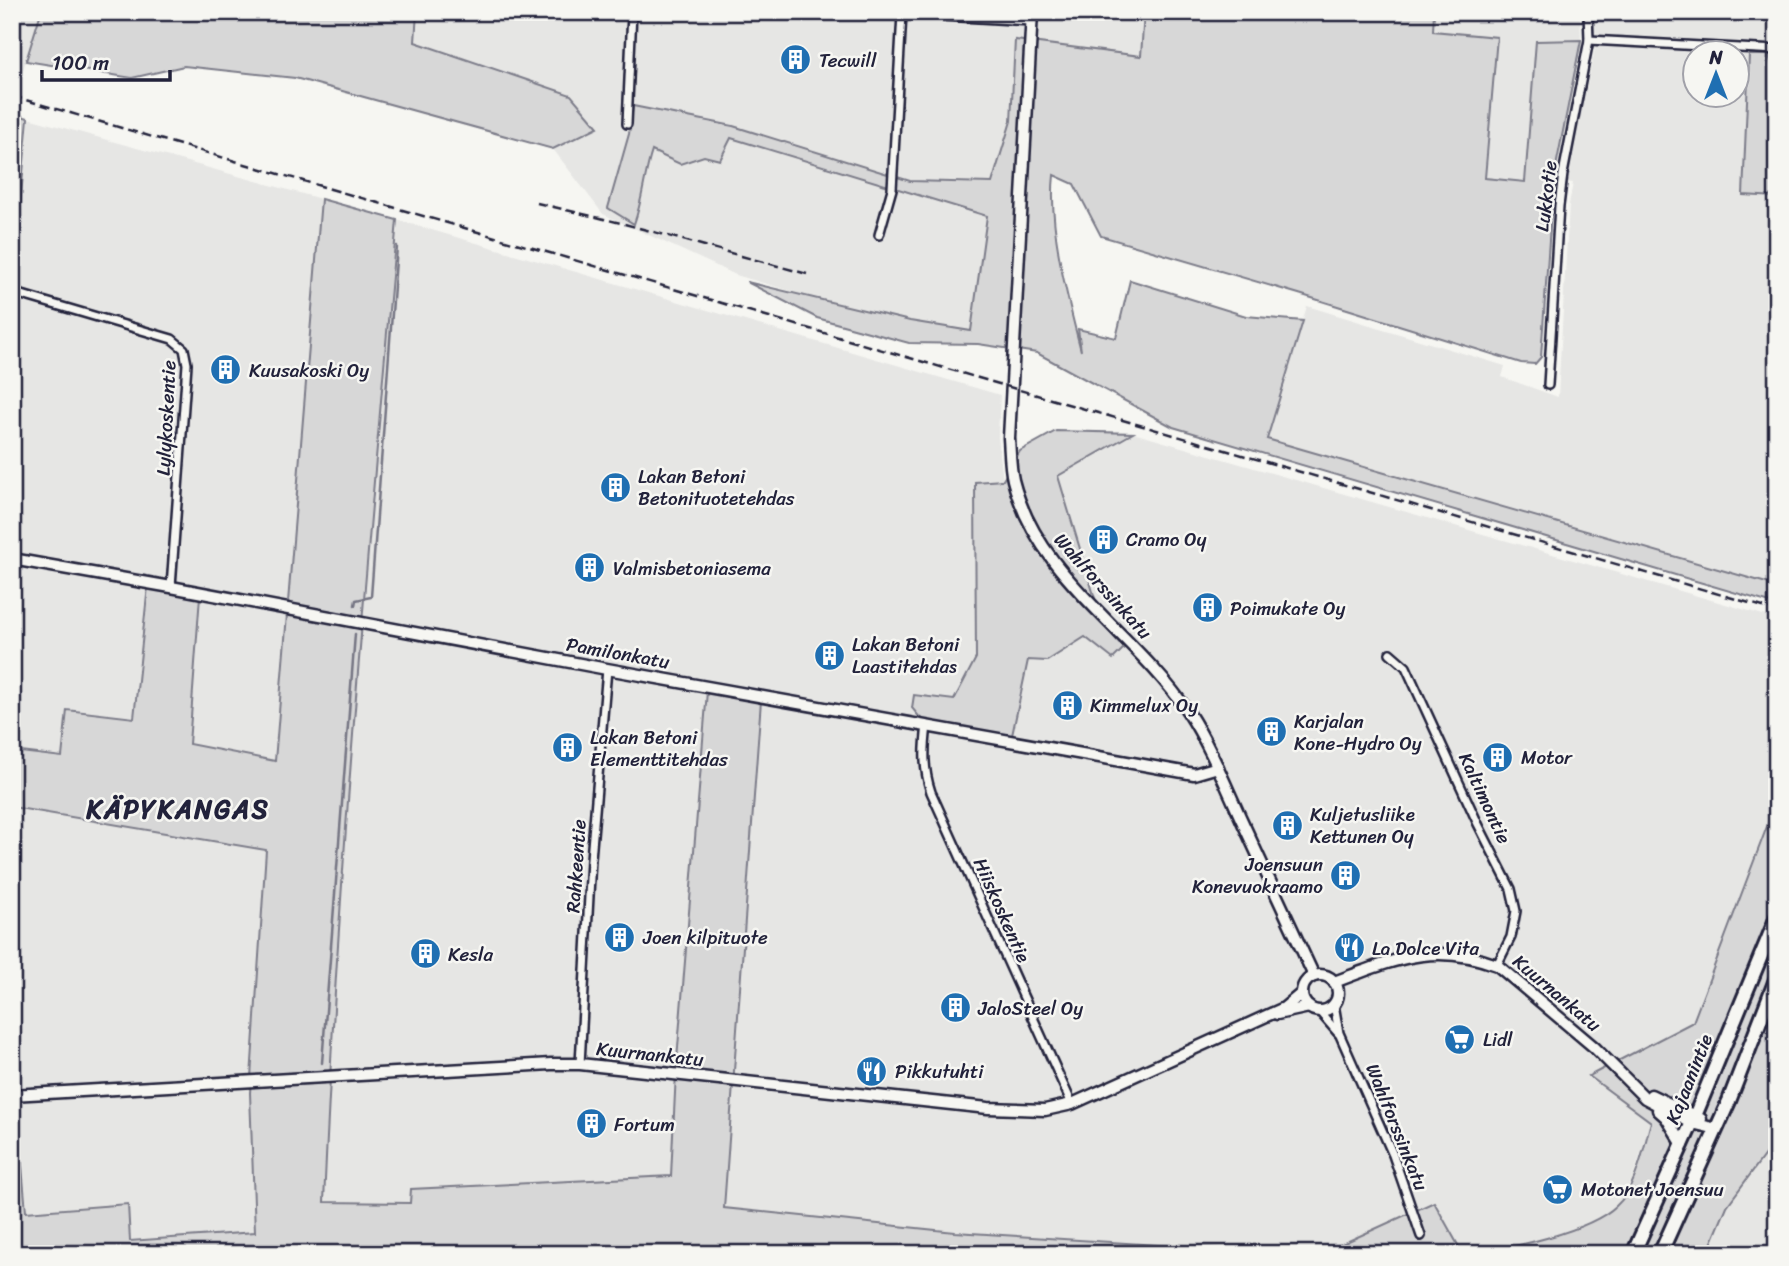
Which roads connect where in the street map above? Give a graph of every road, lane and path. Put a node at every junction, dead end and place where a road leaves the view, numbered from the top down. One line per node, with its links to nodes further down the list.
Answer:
1 (632, 12): 8 (street)
2 (874, 12): 4 (street)
3 (1588, 12): 6 (street, Lukkotie)
4 (902, 14): 5 (street); 9 (street)
5 (1032, 17): 17 (street, Wahlforssinkatu)
6 (1589, 40): 7 (street); 11 (street, Lukkotie)
7 (1777, 50)
8 (627, 124)
9 (879, 235)
10 (12, 292): 13 (street, Lylykoskentie)
11 (1548, 385)
12 (12, 559): 13 (street, Pamilonkatu)
13 (171, 587): 15 (street, Pamilonkatu)
14 (1390, 653): 19 (street, Kaltimontie)
15 (607, 669): 16 (street, Pamilonkatu); 28 (street, Rahkeentie)
16 (927, 725): 17 (street, Pamilonkatu); 32 (street, Hiiskoskentie)
17 (1217, 767): 20 (street, Wahlforssinkatu)
18 (1777, 917): 33 (highway, Kajaanintie)
19 (1497, 965): 22 (street, Kuurnankatu); 29 (street, Kuurnankatu)
20 (1314, 976): 22 (street); 23 (street)
21 (1777, 977): 34 (highway)
22 (1334, 982): 24 (street)
23 (1302, 993): 25 (street); 26 (street, Kuurnankatu)
24 (1334, 1004): 25 (street); 27 (street, Wahlforssinkatu)
25 (1314, 1009): 26 (street, Kuurnankatu); 27 (street, Wahlforssinkatu)
26 (1263, 1017): 32 (street, Kuurnankatu)
27 (1339, 1033): 36 (street, Wahlforssinkatu)
28 (580, 1064): 30 (street, Kuurnankatu); 32 (street, Kuurnankatu)
29 (1624, 1078): 31 (street, Kuurnankatu); 33 (street, Kuurnankatu)
30 (12, 1095)
31 (1645, 1098): 33 (street, Kuurnankatu); 35 (street)
32 (1072, 1104)
33 (1693, 1120): 34 (street, Kuurnankatu); 35 (highway, Kajaanintie)
34 (1717, 1129): 38 (highway)
35 (1683, 1145): 37 (highway, Kajaanintie)
36 (1421, 1236)
37 (1633, 1252)
38 (1660, 1254)

